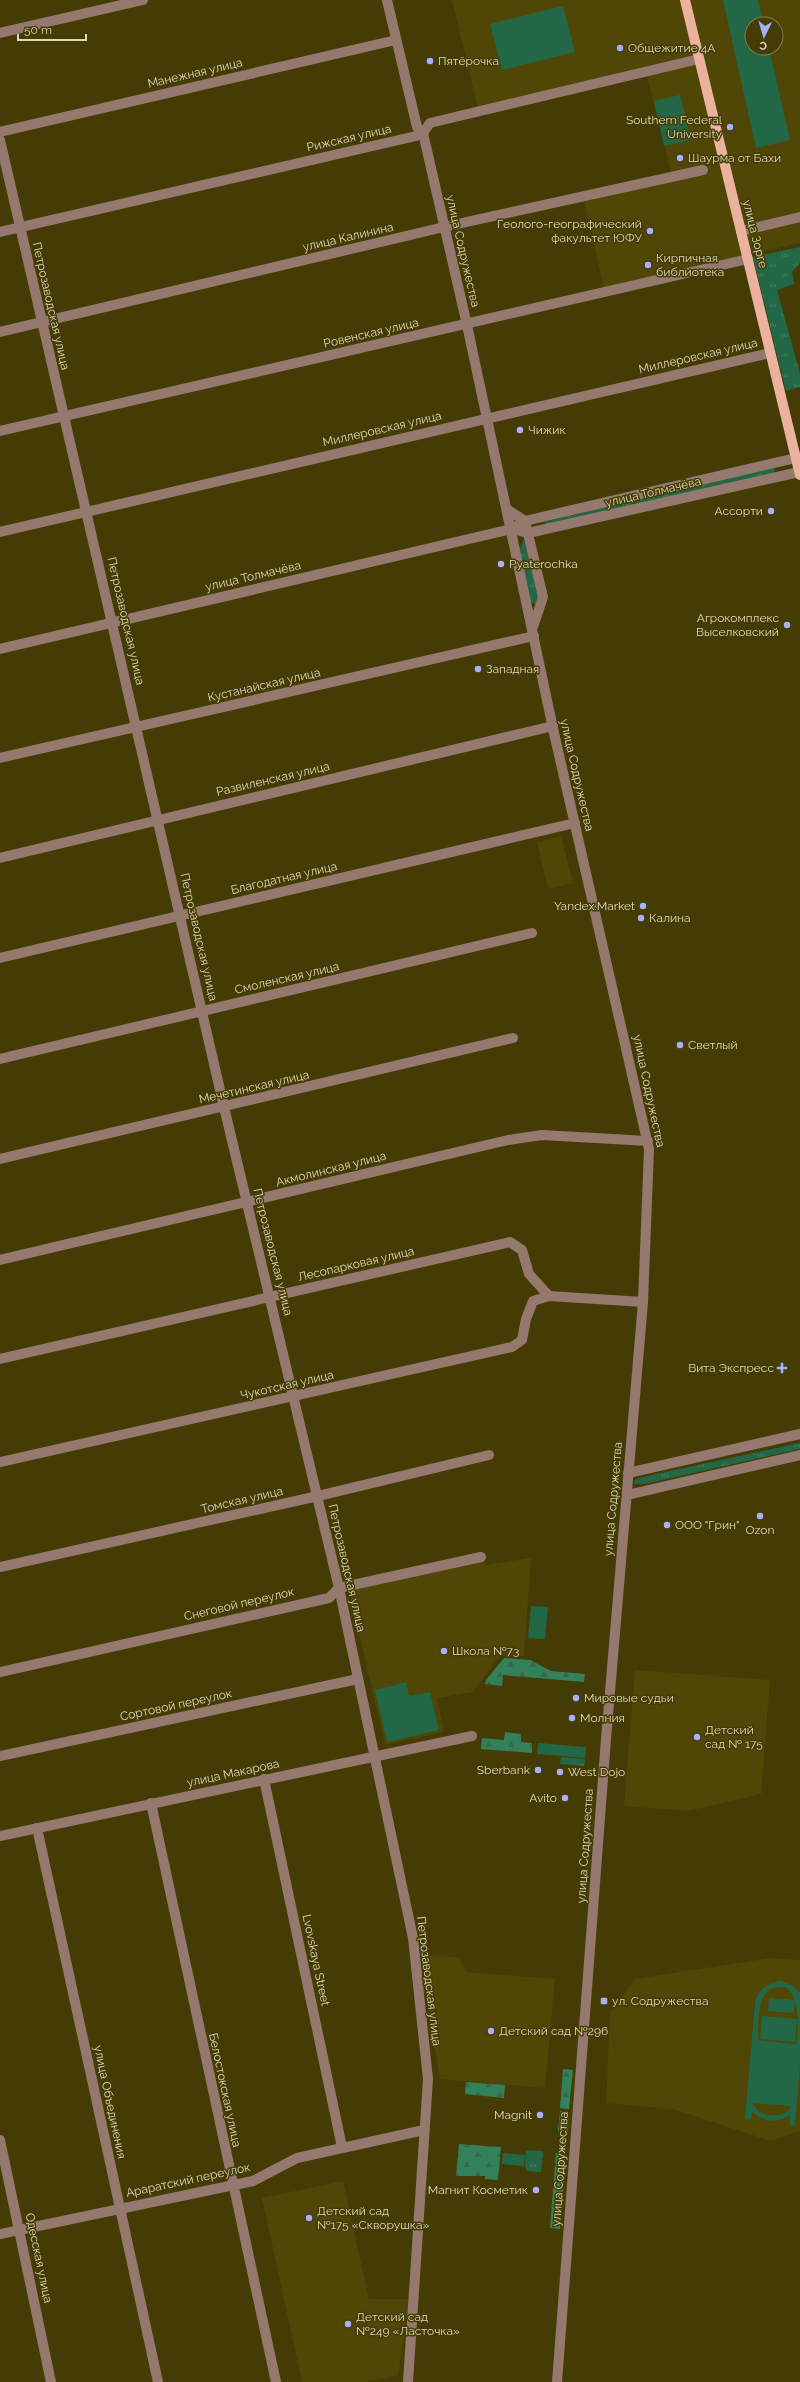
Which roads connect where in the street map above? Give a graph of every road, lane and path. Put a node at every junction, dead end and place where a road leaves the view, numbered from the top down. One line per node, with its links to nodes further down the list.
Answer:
1 (143, 0): 4 (street)
2 (387, 0): 5 (street, улица Содружества)
3 (685, 0): 6 (main road, улица Зорге)
4 (0, 33)
5 (396, 40): 7 (street, Манежная улица); 8 (street, улица Содружества)
6 (699, 59): 8 (street, Рижская улица); 14 (main road, улица Зорге)
7 (0, 132)
8 (423, 133): 12 (street, Рижская улица); 13 (street, улица Содружества)
9 (0, 140): 12 (street, Петрозаводская улица)
10 (703, 170): 13 (street, улица Калинина)
11 (800, 216): 14 (street)
12 (20, 227): 15 (street, Рижская улица); 17 (street, Петрозаводская улица)
13 (444, 227): 17 (street, улица Калинина); 18 (street, улица Содружества)
14 (741, 231): 16 (main road, улица Зорге)
15 (0, 232)
16 (748, 259): 18 (street, Ровенская улица); 20 (main road, улица Зорге)
17 (42, 323): 19 (street, улица Калинина); 21 (street, Петрозаводская улица)
18 (468, 325): 21 (street, Ровенская улица); 22 (street, улица Содружества)
19 (0, 332)
20 (770, 353): 22 (street, Миллеровская улица); 24 (main road, улица Зорге)
21 (63, 416): 23 (street, Ровенская улица); 27 (street, Петрозаводская улица)
22 (487, 418): 26 (street, улица Содружества); 27 (street, Миллеровская улица)
23 (0, 431)
24 (796, 458): 25 (main road, улица Зорге); 28 (street, улица Толмачёва)
25 (800, 473): 31 (street, улица Толмачёва)
26 (508, 510): 28 (street); 29 (street, улица Содружества)
27 (87, 511): 30 (street, Миллеровская улица); 32 (street, Петрозаводская улица)
28 (525, 521): 29 (street, улица Толмачёва); 31 (street, улица Содружества)
29 (512, 530): 31 (street, улица Толмачёва); 32 (street, улица Толмачёва); 33 (street, улица Содружества)
30 (0, 532)
31 (528, 533): 33 (street, улица Содружества)
32 (113, 622): 34 (street, улица Толмачёва); 36 (street, Петрозаводская улица)
33 (534, 633): 35 (street, улица Содружества); 36 (street, Кустанайская улица)
34 (0, 649)
35 (553, 726): 38 (street, Развиленская улица); 39 (street, улица Содружества)
36 (136, 727): 37 (street, Кустанайская улица); 38 (street, Петрозаводская улица)
37 (0, 758)
38 (158, 820): 40 (street, Развиленская улица); 41 (street, Петрозаводская улица)
39 (575, 823): 41 (street, Благодатная улица); 48 (street, улица Содружества)
40 (0, 858)
41 (180, 916): 43 (street, Благодатная улица); 44 (street, Петрозаводская улица)
42 (532, 933): 44 (street, Смоленская улица)
43 (0, 958)
44 (202, 1011): 46 (street, Смоленская улица); 47 (street, Петрозаводская улица)
45 (513, 1038): 47 (street, Мечетинская улица)
46 (0, 1059)
47 (224, 1107): 49 (street, Мечетинская улица); 50 (street, Петрозаводская улица)
48 (648, 1141): 50 (street, Акмолинская улица); 54 (street, улица Содружества)
49 (0, 1159)
50 (247, 1203): 51 (street, Акмолинская улица); 53 (street, Петрозаводская улица)
51 (0, 1260)
52 (549, 1296): 53 (street, Лесопарковая улица); 54 (street); 56 (street, Чукотская улица)
53 (271, 1297): 55 (street, Лесопарковая улица); 56 (street, Петрозаводская улица)
54 (643, 1302): 61 (street, улица Содружества)
55 (0, 1359)
56 (294, 1397): 60 (street, Чукотская улица); 63 (street, Петрозаводская улица)
57 (800, 1434): 61 (street)
58 (489, 1455): 63 (street, Томская улица)
59 (800, 1455): 62 (street)
60 (0, 1462)
61 (628, 1473): 62 (street, улица Содружества)
62 (627, 1495): 87 (street, улица Содружества)
63 (318, 1496): 65 (street, Томская улица); 66 (street, Петрозаводская улица)
64 (481, 1557): 66 (street, Снеговой переулок)
65 (0, 1567)
66 (339, 1588): 67 (street, Снеговой переулок); 68 (street, Петрозаводская улица)
67 (0, 1672)
68 (358, 1679): 70 (street, Сортовой переулок); 71 (street, Петрозаводская улица)
69 (472, 1736): 71 (street, улица Макарова)
70 (0, 1756)
71 (375, 1757): 72 (street, улица Макарова); 76 (street, Петрозаводская улица)
72 (264, 1779): 73 (street, улица Макарова); 78 (street, Lvovskaya Street)
73 (151, 1804): 74 (street, улица Макарова); 79 (street, Белостокская улица)
74 (37, 1828): 75 (street, улица Макарова); 80 (street, улица Объединения)
75 (0, 1836)
76 (424, 2130): 78 (street, Араратский переулок); 86 (street, Петрозаводская улица)
77 (0, 2140): 81 (street, Одесская улица)
78 (342, 2147): 79 (street, Араратский переулок)
79 (232, 2186): 80 (street, Араратский переулок); 85 (street, Белостокская улица)
80 (120, 2208): 81 (street, Араратский переулок); 84 (street, улица Объединения)
81 (20, 2230): 82 (street, Араратский переулок); 83 (street, Одесская улица)
82 (0, 2234)
83 (50, 2382)
84 (158, 2382)
85 (276, 2382)
86 (408, 2382)
87 (557, 2382)

